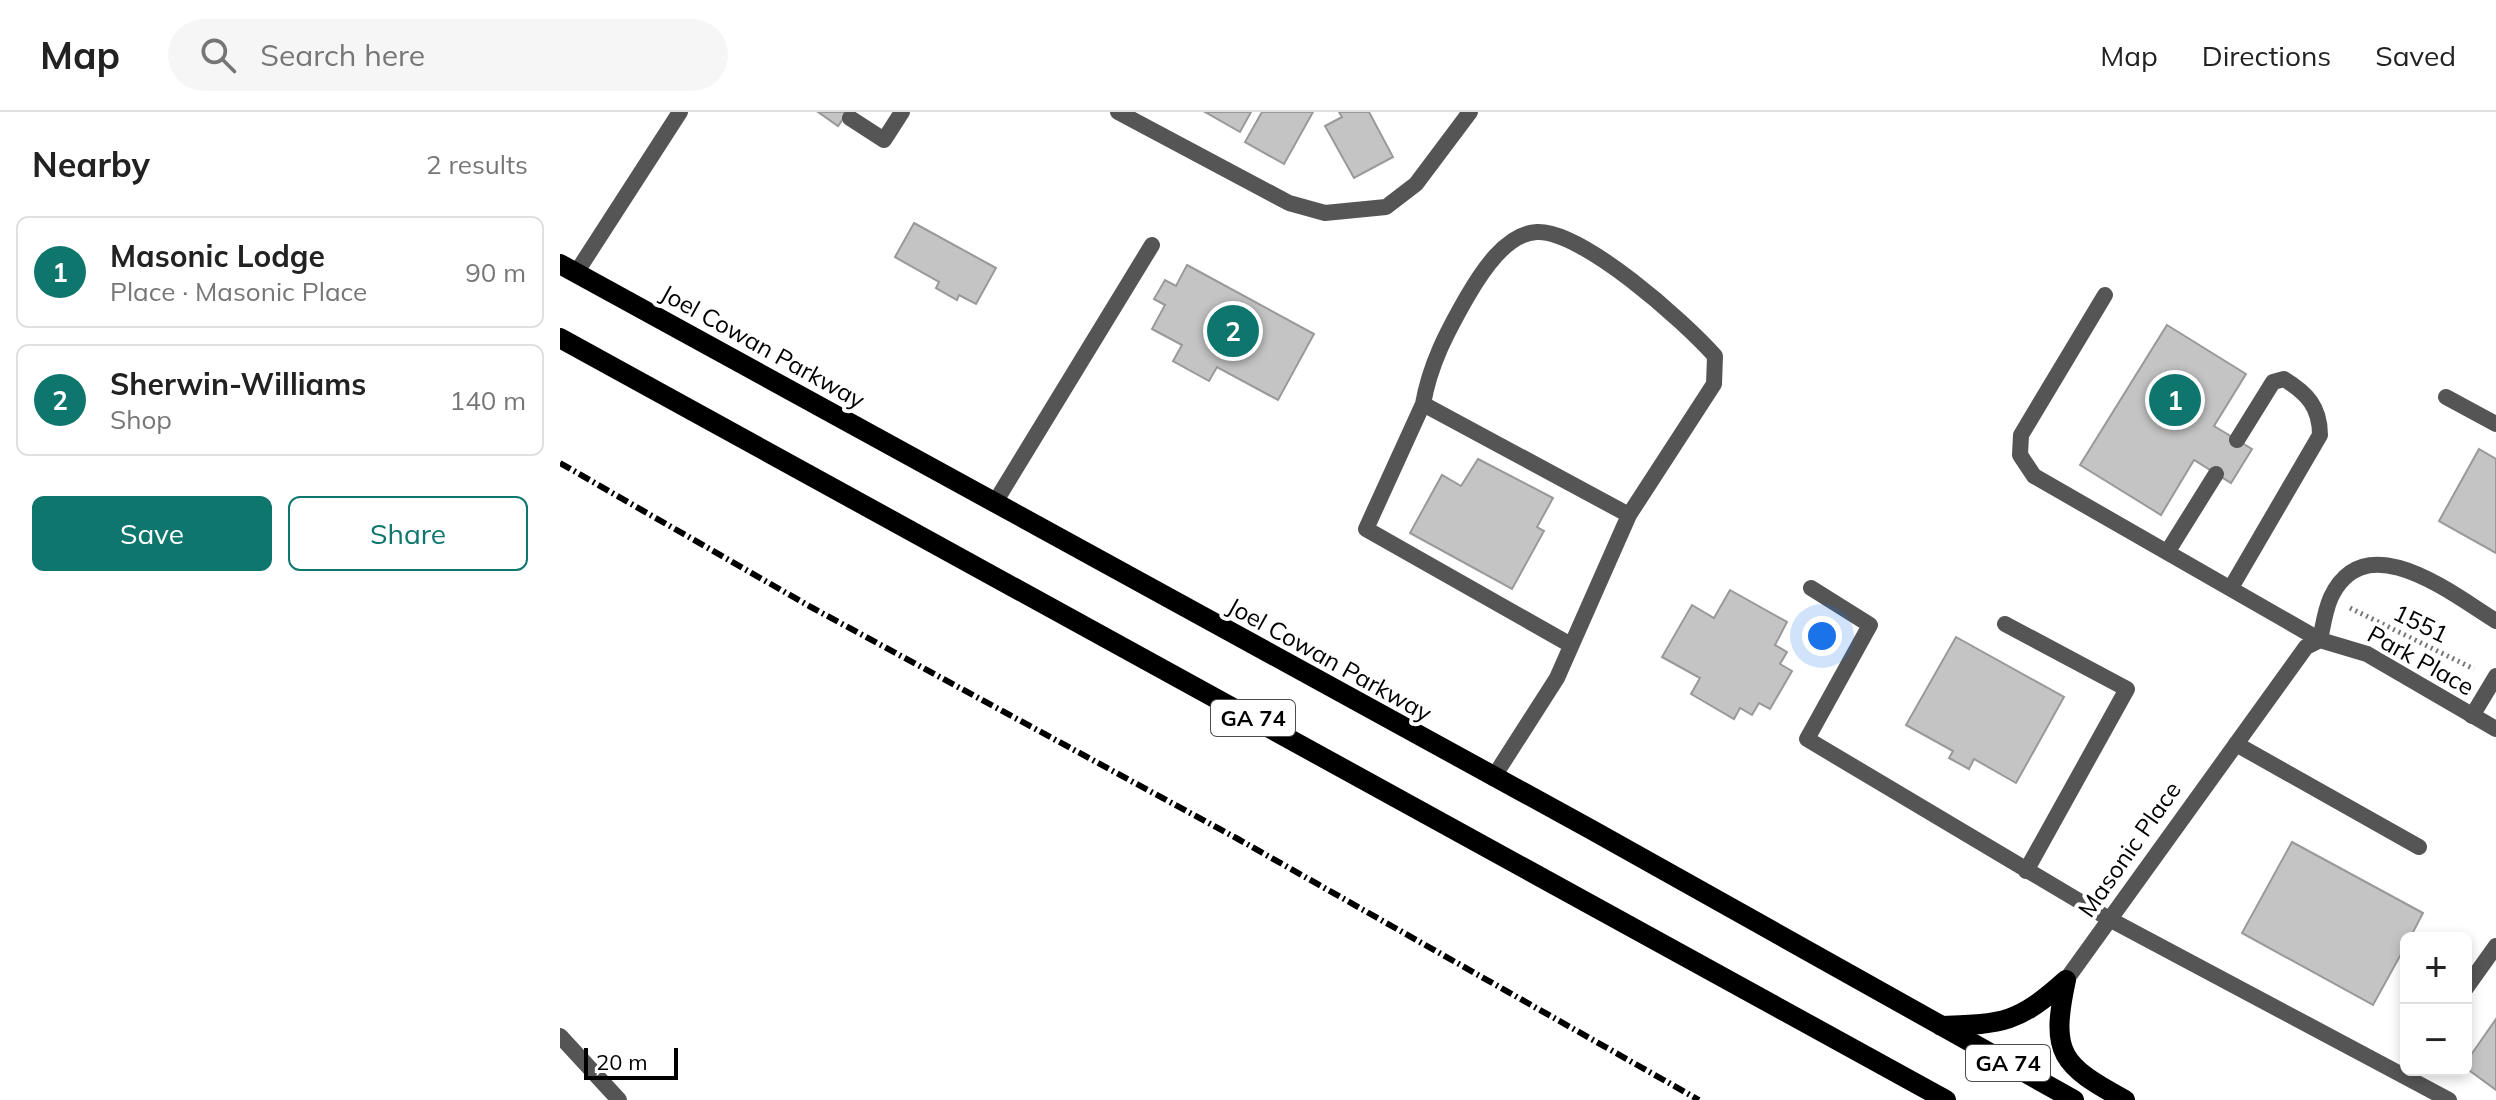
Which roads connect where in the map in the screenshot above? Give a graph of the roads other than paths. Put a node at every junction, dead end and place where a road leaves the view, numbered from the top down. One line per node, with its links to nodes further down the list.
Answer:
1 (680, 112): 7 (street)
2 (902, 112): 5 (street)
3 (1118, 112): 4 (street)
4 (1470, 112)
5 (850, 118)
6 (1152, 245): 15 (street)
7 (568, 269): 15 (main road, Joel Cowan Parkway / GA 74)
8 (2105, 295): 17 (street, Park Place)
9 (560, 338): 40 (main road, GA 74)
10 (2446, 397): 12 (street)
11 (1423, 404): 16 (street); 16 (street); 23 (street)
12 (2496, 424)
13 (2237, 440): 18 (street)
14 (2216, 474): 17 (street)
15 (994, 504): 28 (main road, Joel Cowan Parkway / GA 74)
16 (1629, 515): 23 (street)
17 (2168, 551): 18 (street, Park Place)
18 (2232, 586): 22 (street, Park Place)
19 (1811, 588): 30 (street)
20 (2496, 621): 22 (street)
21 (2005, 624): 30 (street)
22 (2320, 640): 25 (street, Park Place); 27 (street, Masonic Place)
23 (1569, 644): 28 (street)
24 (2495, 677): 25 (street)
25 (2472, 716): 26 (street, Park Place)
26 (2496, 729)
27 (2236, 744): 29 (street); 31 (street, Masonic Place)
28 (1493, 778): 35 (main road, Joel Cowan Parkway / GA 74)
29 (2419, 847)
30 (2026, 871): 31 (street)
31 (2111, 920): 33 (street, Masonic Place); 37 (street)
32 (2496, 946): 34 (street)
33 (2066, 980): 35 (main road, Masonic Place); 42 (main road)
34 (2472, 980)
35 (1941, 1026): 41 (main road, Joel Cowan Parkway / GA 74)
36 (560, 1036): 39 (street)
37 (2400, 1070)
38 (2411, 1076): 43 (street)
39 (619, 1100)
40 (1946, 1100)
41 (2074, 1100)
42 (2125, 1100)
43 (2449, 1100)

